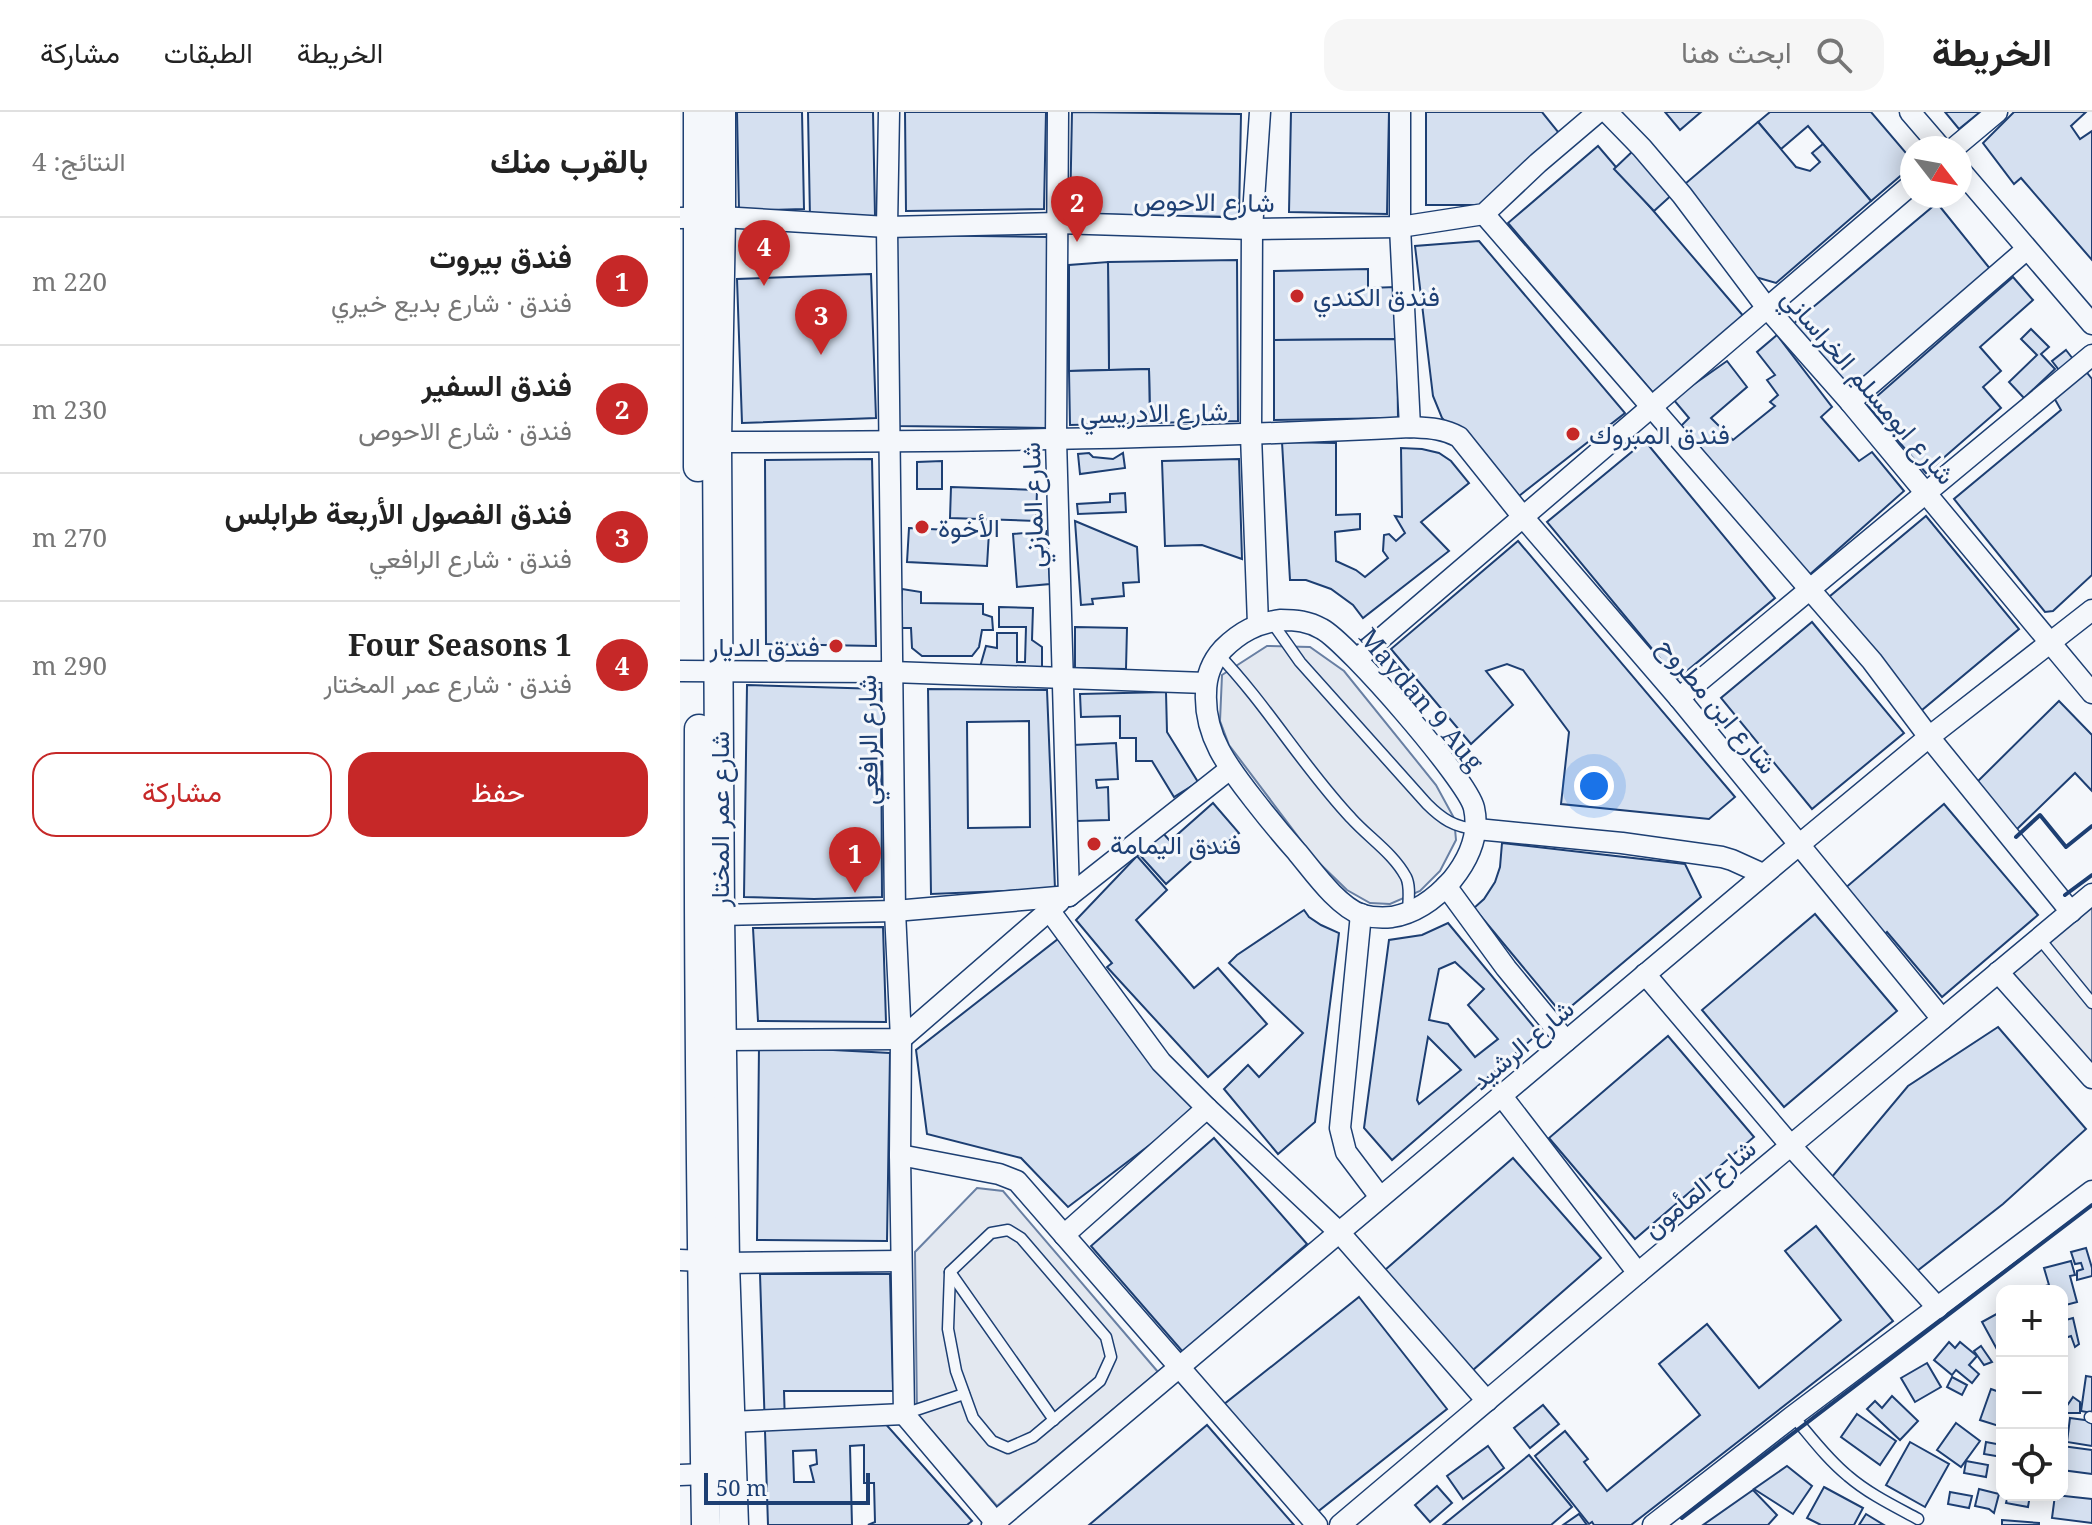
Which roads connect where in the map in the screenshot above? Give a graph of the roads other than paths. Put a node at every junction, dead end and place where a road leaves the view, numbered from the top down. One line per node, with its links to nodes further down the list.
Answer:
1 (698, 112): 16 (main road, شارع عمر المختار)
2 (721, 112): 16 (main road, شارع عمر المختار)
3 (889, 112): 18 (street, شارع الرافعي)
4 (1058, 112): 17 (street, شارع المازني)
5 (1260, 112): 20 (street)
6 (1400, 112): 19 (street)
7 (1598, 112): 15 (street)
8 (1607, 112): 22 (street, شارع ابومسلم الخراساني)
9 (1910, 112): 11 (street)
10 (1997, 112): 12 (street)
11 (1931, 136)
12 (1968, 136)
13 (1972, 184): 21 (street)
14 (1900, 194): 22 (street)
15 (1484, 214): 19 (street, شارع الاحوص); 26 (street)
16 (700, 217): 18 (street, شارع الاحوص); 31 (main road, شارع عمر المختار); 41 (main road, شارع عمر المختار)
17 (1057, 223): 18 (street, شارع الاحوص); 20 (street, شارع الاحوص); 30 (street, شارع المازني)
18 (887, 227): 32 (street, شارع الرافعي)
19 (1400, 227): 20 (street, شارع الاحوص); 27 (street)
20 (1252, 229): 29 (street)
21 (2027, 249): 23 (street); 25 (street)
22 (1767, 308): 25 (street, شارع ابومسلم الخراساني); 26 (street)
23 (2092, 324)
24 (2092, 355): 33 (street)
25 (1850, 402): 33 (street, شارع ابومسلم الخراساني)
26 (1651, 407): 34 (street); 35 (street)
27 (1410, 427): 28 (street, شارع الادريسي); 29 (street, شارع الادريسي)
28 (1448, 431): 34 (street, شارع ابن مطروح)
29 (1251, 435): 30 (street, شارع الادريسي); 37 (street)
30 (1056, 440): 32 (street, شارع الادريسي); 43 (street, شارع المازني)
31 (717, 442): 32 (street, شارع الادريسي); 41 (main road, شارع عمر المختار)
32 (890, 442): 42 (street, شارع الرافعي)
33 (1927, 493): 35 (street); 38 (street, شارع ابومسلم الخراساني)
34 (1523, 517): 40 (street); 46 (street, شارع ابن مطروح)
35 (1810, 590): 46 (street); 47 (street)
36 (2092, 610): 38 (street, شارع الرشيد)
37 (1264, 623): 39 (street); 40 (street, Maydan 9 Aug); 49 (lane)
38 (2050, 642): 45 (street, شارع ابومسلم الخراساني); 47 (street, شارع الرشيد)
39 (1218, 654): 44 (street); 60 (lane)
40 (1357, 659): 49 (street, Maydan 9 Aug)
41 (699, 671): 42 (street); 56 (main road, شارع عمر المختار)
42 (892, 672): 43 (street); 57 (street, شارع الرافعي)
43 (1063, 678): 44 (street); 54 (street, شارع المازني)
44 (1206, 683): 48 (street)
45 (2092, 693)
46 (1679, 698): 50 (street, شارع ابن مطروح)
47 (1929, 737): 50 (street, شارع الرشيد); 58 (street)
48 (1230, 769): 54 (street); 59 (street)
49 (1477, 829): 51 (street); 52 (street)
50 (1800, 844): 51 (street, شارع الرشيد); 65 (street, شارع ابن مطروح)
51 (1763, 874): 63 (street, شارع الرشيد)
52 (1446, 886): 60 (street); 68 (street)
53 (2092, 894): 58 (street, شارع المأمون)
54 (1067, 896): 55 (street); 57 (street)
55 (1049, 910): 66 (street); 71 (street)
56 (699, 911): 57 (street); 67 (main road, شارع عمر المختار); 74 (main road, شارع عمر المختار)
57 (895, 911): 66 (street, شارع الرافعي)
58 (2071, 912): 61 (street, شارع المأمون)
59 (1361, 914): 60 (street); 76 (street)
60 (1408, 914)
61 (2039, 938): 62 (street, شارع المأمون); 64 (lane)
62 (1998, 972): 65 (street, شارع المأمون); 69 (street)
63 (1645, 974): 68 (street, شارع الرشيد); 72 (street)
64 (2092, 1003)
65 (1942, 1019): 72 (street, شارع المأمون)
66 (901, 1039): 67 (street); 73 (street, شارع الرافعي)
67 (722, 1040): 79 (main road, شارع عمر المختار)
68 (1566, 1041): 70 (street, شارع الرشيد)
69 (2092, 1078)
70 (1501, 1095): 76 (street, شارع الرشيد); 82 (street)
71 (1207, 1108): 77 (street); 78 (street)
72 (1791, 1146): 82 (street, شارع المأمون); 83 (street)
73 (900, 1155): 78 (street); 80 (street, شارع الرافعي)
74 (690, 1170): 79 (main road, شارع عمر المختار)
75 (2092, 1191): 83 (street)
76 (1380, 1197): 77 (street, شارع الرشيد)
77 (1339, 1232): 84 (street, شارع الرشيد); 86 (street)
78 (1064, 1235): 84 (street)
79 (703, 1261): 80 (street); 90 (main road, شارع عمر المختار); 91 (main road, شارع عمر المختار)
80 (901, 1261): 87 (street, شارع الرافعي)
81 (950, 1272): 85 (lane); 89 (lane); 89 (lane)
82 (1638, 1273): 86 (street, شارع المأمون)
83 (1938, 1308): 88 (street)
84 (1180, 1366): 94 (street, شارع الرشيد); 97 (street)
85 (964, 1394): 87 (lane); 89 (lane)
86 (1487, 1401): 98 (street, شارع المأمون)
87 (904, 1414): 90 (street); 94 (street)
88 (1793, 1416): 92 (street); 93 (lane)
89 (1054, 1420)
90 (730, 1422): 96 (main road, شارع عمر المختار)
91 (692, 1474): 95 (main road, شارع عمر المختار)
92 (1662, 1519): 99 (street)
93 (1918, 1519)
94 (995, 1524)
95 (706, 1525)
96 (734, 1525)
97 (1317, 1525)
98 (1340, 1525)
99 (1688, 1525)

